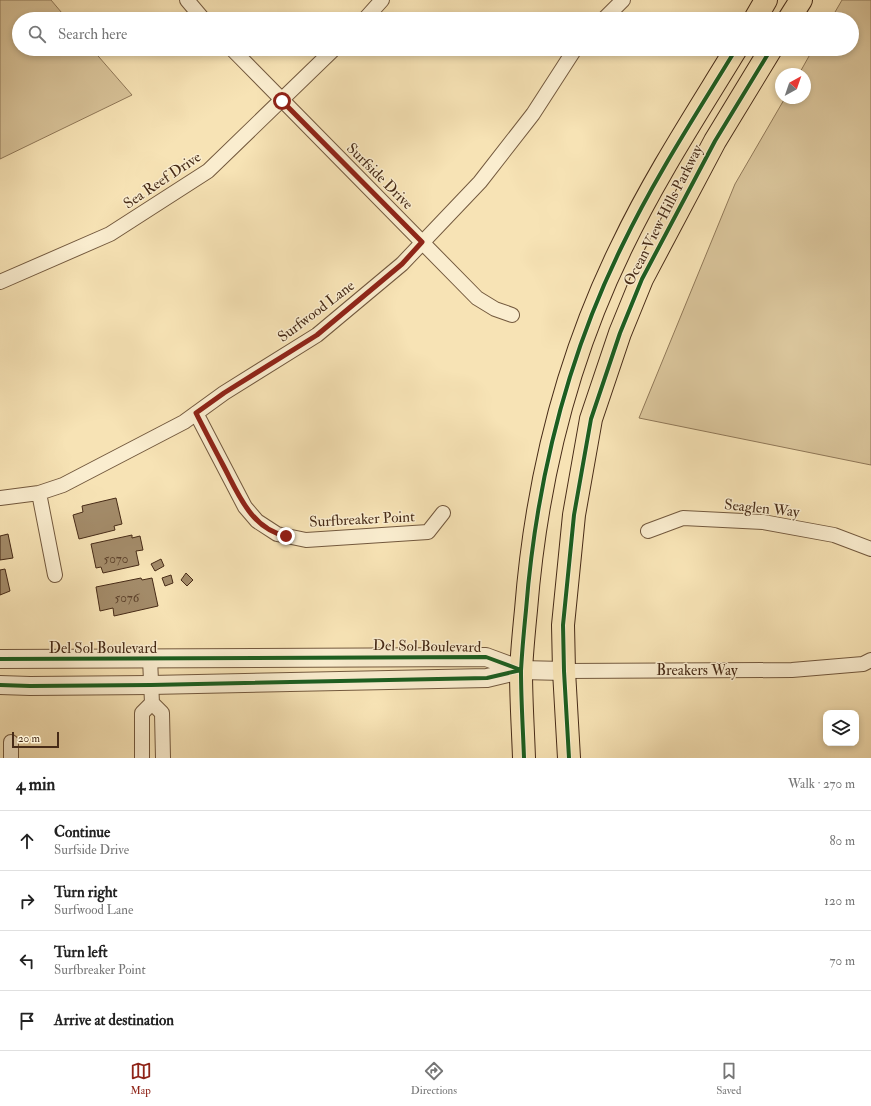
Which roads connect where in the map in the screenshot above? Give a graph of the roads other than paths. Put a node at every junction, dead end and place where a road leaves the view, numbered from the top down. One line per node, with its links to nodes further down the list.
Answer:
1 (187, 0): 6 (street)
2 (382, 0): 7 (street)
3 (622, 0): 8 (street)
4 (766, 0): 9 (main road)
5 (801, 0): 10 (main road)
6 (197, 12)
7 (371, 12)
8 (611, 12)
9 (759, 12)
10 (793, 12)
11 (239, 56): 16 (street, Surfside Drive)
12 (327, 56): 16 (street, Sea Reef Drive)
13 (570, 56): 17 (street, Surfwood Lane)
14 (732, 56): 30 (main road, Ocean View Hills Parkway)
15 (767, 56): 31 (main road, Ocean View Hills Parkway)
16 (282, 101): 17 (street, Surfside Drive); 18 (street, Sea Reef Drive)
17 (422, 242): 19 (street, Surfside Drive); 20 (street, Surfwood Lane)
18 (0, 282)
19 (512, 315)
20 (196, 413): 21 (street, Surfwood Lane); 23 (street, Surfbreaker Point)
21 (39, 493): 22 (street, Surfwood Lane); 26 (street)
22 (0, 498)
23 (444, 513)
24 (648, 531): 25 (street, Seaglen Way)
25 (871, 549)
26 (55, 575)
27 (0, 659): 28 (street, Del Sol Boulevard)
28 (150, 659): 30 (street, Del Sol Boulevard); 33 (street)
29 (871, 660): 31 (street, Breakers Way)
30 (521, 670): 31 (street, Breakers Way); 33 (street); 39 (main road, Ocean View Hills Parkway)
31 (564, 671): 40 (main road, Ocean View Hills Parkway)
32 (0, 684): 33 (street)
33 (151, 685): 34 (street)
34 (152, 703): 37 (street); 38 (street)
35 (11, 742): 36 (street)
36 (12, 758)
37 (142, 758)
38 (163, 758)
39 (524, 758)
40 (568, 758)

